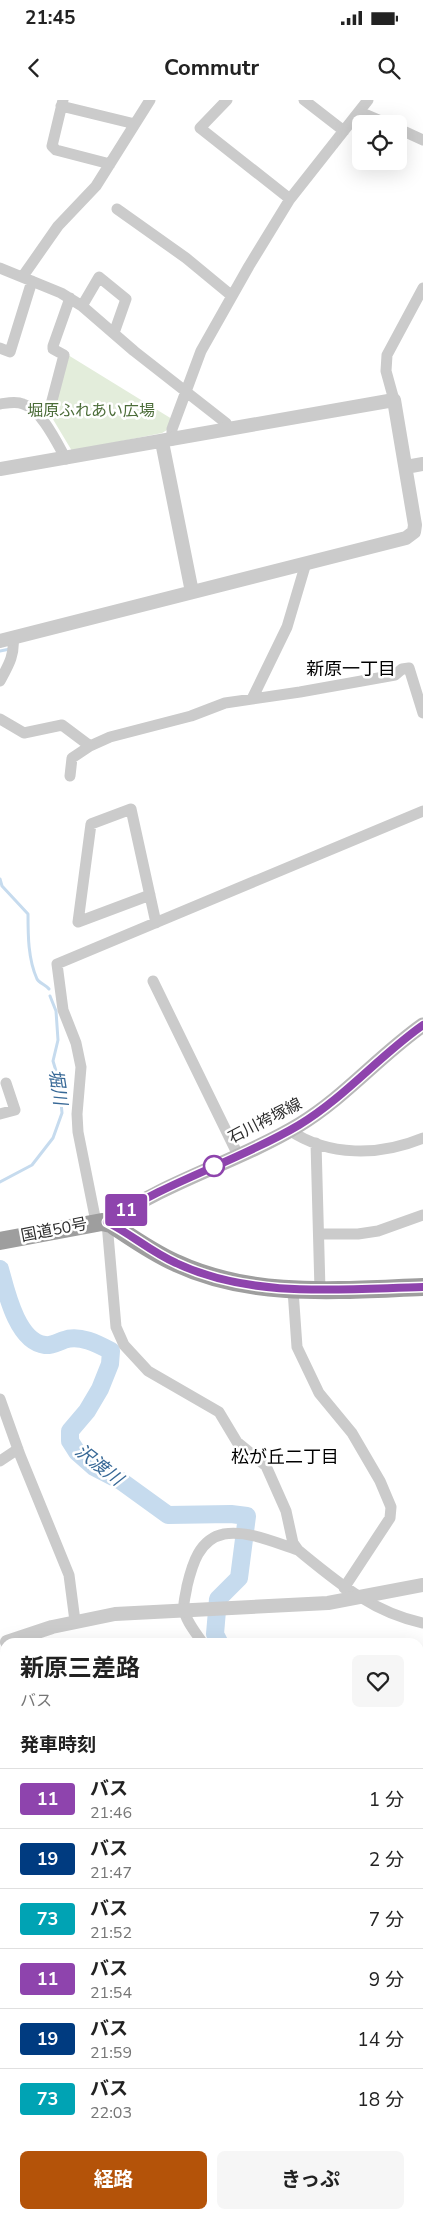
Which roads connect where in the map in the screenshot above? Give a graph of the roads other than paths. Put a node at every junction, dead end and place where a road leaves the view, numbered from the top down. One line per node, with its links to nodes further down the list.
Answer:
1 (150, 100): 8 (street)
2 (227, 100): 13 (street)
3 (304, 100): 9 (street)
4 (368, 100): 6 (street)
5 (62, 103): 8 (street); 12 (street)
6 (360, 112): 7 (street); 9 (street)
7 (367, 115)
8 (135, 124): 12 (street)
9 (344, 131): 13 (street)
10 (407, 133): 11 (street)
11 (423, 140)
12 (110, 164): 16 (street)
13 (290, 199): 18 (street)
14 (117, 209): 18 (street)
15 (0, 268): 16 (street)
16 (27, 278): 19 (street); 22 (street)
17 (423, 288): 24 (street)
18 (232, 296): 23 (street)
19 (70, 298): 20 (street); 26 (street)
20 (82, 306): 21 (street); 21 (street)
21 (114, 333): 23 (street)
22 (0, 348)
23 (187, 391): 27 (street); 28 (street)
24 (394, 400): 27 (street); 31 (street)
25 (0, 404): 29 (street)
26 (49, 412)
27 (230, 430): 28 (street)
28 (167, 441): 29 (street); 34 (street)
29 (66, 459): 32 (street)
30 (423, 464): 31 (street)
31 (406, 468): 33 (street)
32 (0, 469)
33 (306, 563): 34 (street); 37 (street)
34 (192, 592): 35 (street)
35 (7, 640): 36 (street)
36 (0, 681)
37 (252, 699): 38 (street); 40 (street)
38 (423, 713)
39 (0, 718): 40 (street)
40 (90, 746): 41 (street)
41 (70, 776)
42 (423, 811): 44 (street)
43 (150, 895): 43 (street); 44 (street)
44 (156, 923): 54 (street)
45 (153, 981): 52 (street)
46 (423, 1025): 49 (main road, 石川袴塚線)
47 (6, 1083): 48 (street)
48 (0, 1114)
49 (289, 1130): 51 (street); 52 (main road, 石川袴塚線)
50 (423, 1138): 51 (street)
51 (316, 1143): 55 (street)
52 (238, 1155): 54 (main road, 石川袴塚線)
53 (423, 1215): 55 (street)
54 (102, 1222): 56 (highway, 国道50号); 58 (highway, 国道50号); 63 (street)
55 (319, 1234): 59 (street)
56 (0, 1241)
57 (423, 1287): 59 (highway, 国道50号)
58 (292, 1290): 59 (highway, 国道50号); 65 (street)
59 (320, 1290)
60 (0, 1399): 61 (street)
61 (18, 1449): 62 (street); 68 (street)
62 (0, 1461)
63 (298, 1550): 65 (street); 67 (street)
64 (423, 1585): 66 (street)
65 (344, 1588): 66 (street)
66 (360, 1598): 67 (street); 69 (street)
67 (184, 1611): 68 (street); 71 (street)
68 (76, 1621): 70 (street)
69 (423, 1622)
70 (20, 1638)
71 (200, 1638)

